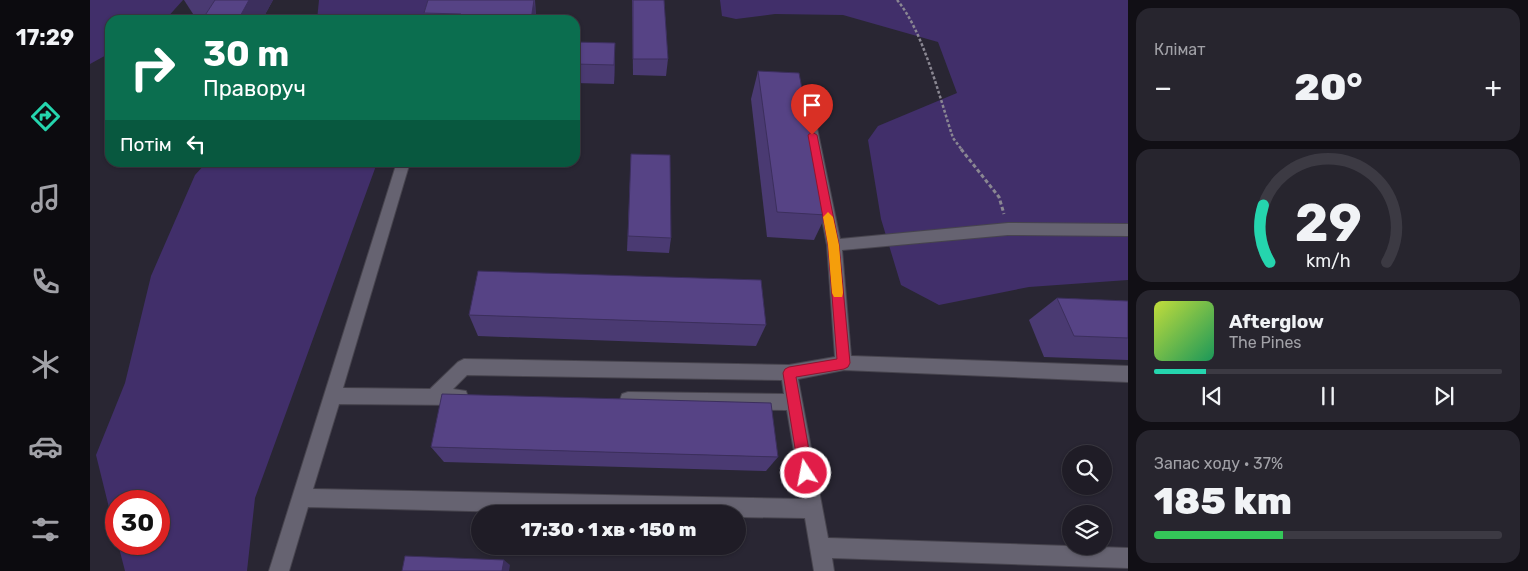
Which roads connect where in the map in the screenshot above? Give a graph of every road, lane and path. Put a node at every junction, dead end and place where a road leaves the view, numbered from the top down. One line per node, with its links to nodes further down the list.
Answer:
1 (897, 0): 4 (path)
2 (805, 99): 6 (street)
3 (402, 167): 10 (street)
4 (1008, 229): 5 (street); 6 (street)
5 (1128, 230)
6 (834, 245): 7 (street)
7 (844, 363): 8 (street); 9 (street)
8 (789, 373): 11 (street); 14 (street)
9 (1128, 374)
10 (331, 396): 11 (street); 15 (street)
11 (433, 397): 12 (street)
12 (473, 398)
13 (613, 399): 14 (street)
14 (793, 402): 16 (street)
15 (300, 498): 16 (street); 19 (street)
16 (813, 509): 17 (street)
17 (820, 548): 18 (street); 20 (street)
18 (1128, 558)
19 (278, 571)
20 (824, 571)

